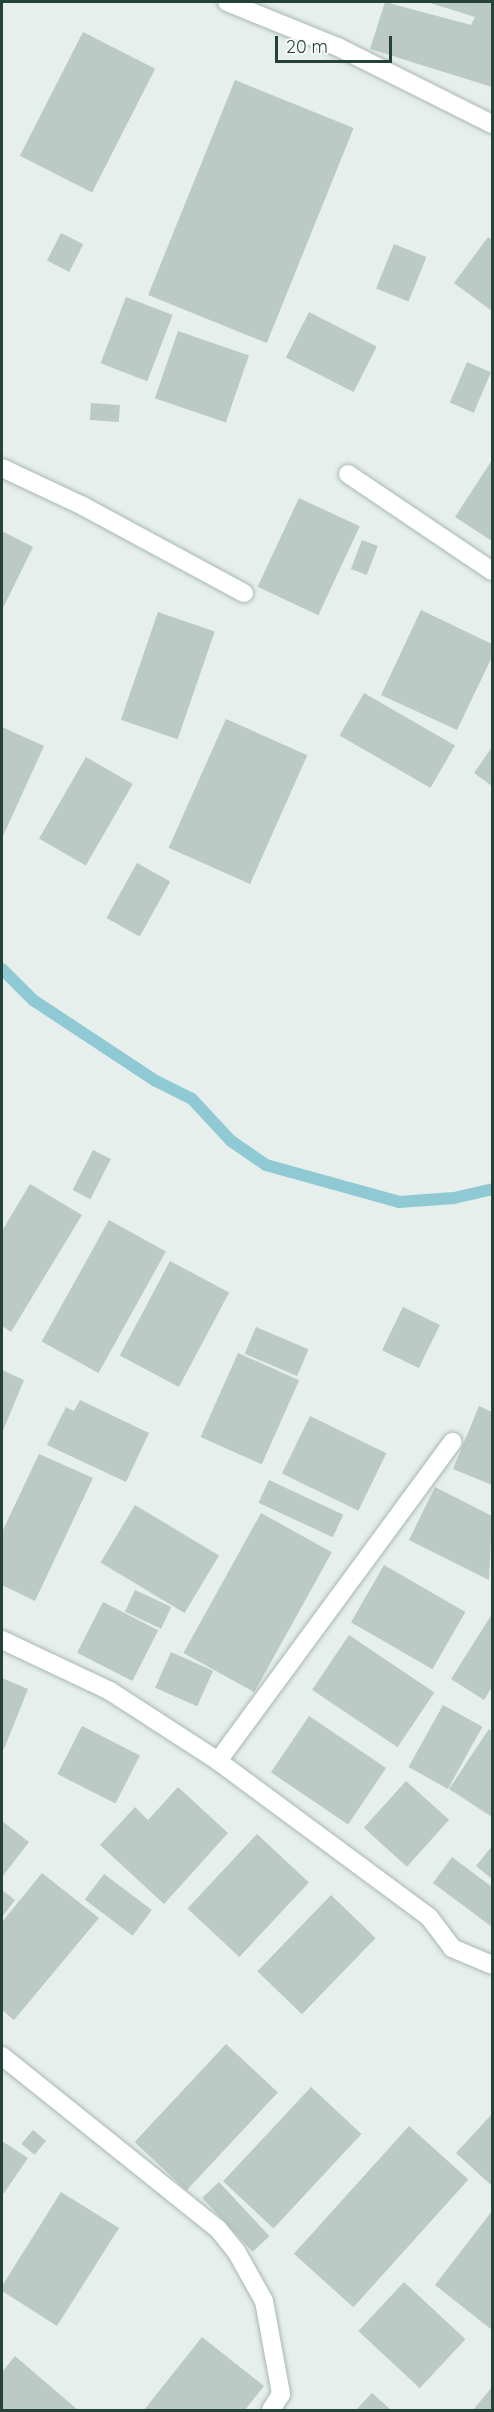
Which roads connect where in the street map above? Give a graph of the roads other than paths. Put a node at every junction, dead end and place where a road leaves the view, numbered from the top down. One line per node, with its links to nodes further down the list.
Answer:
1 (228, 2): 2 (street)
2 (492, 124)
3 (2, 468): 6 (street)
4 (348, 474): 5 (street)
5 (492, 571)
6 (244, 592)
7 (452, 1442): 9 (street)
8 (2, 1640): 9 (street)
9 (219, 1761): 10 (street)
10 (492, 1965)
11 (2, 2056): 12 (street)
12 (271, 2410)

